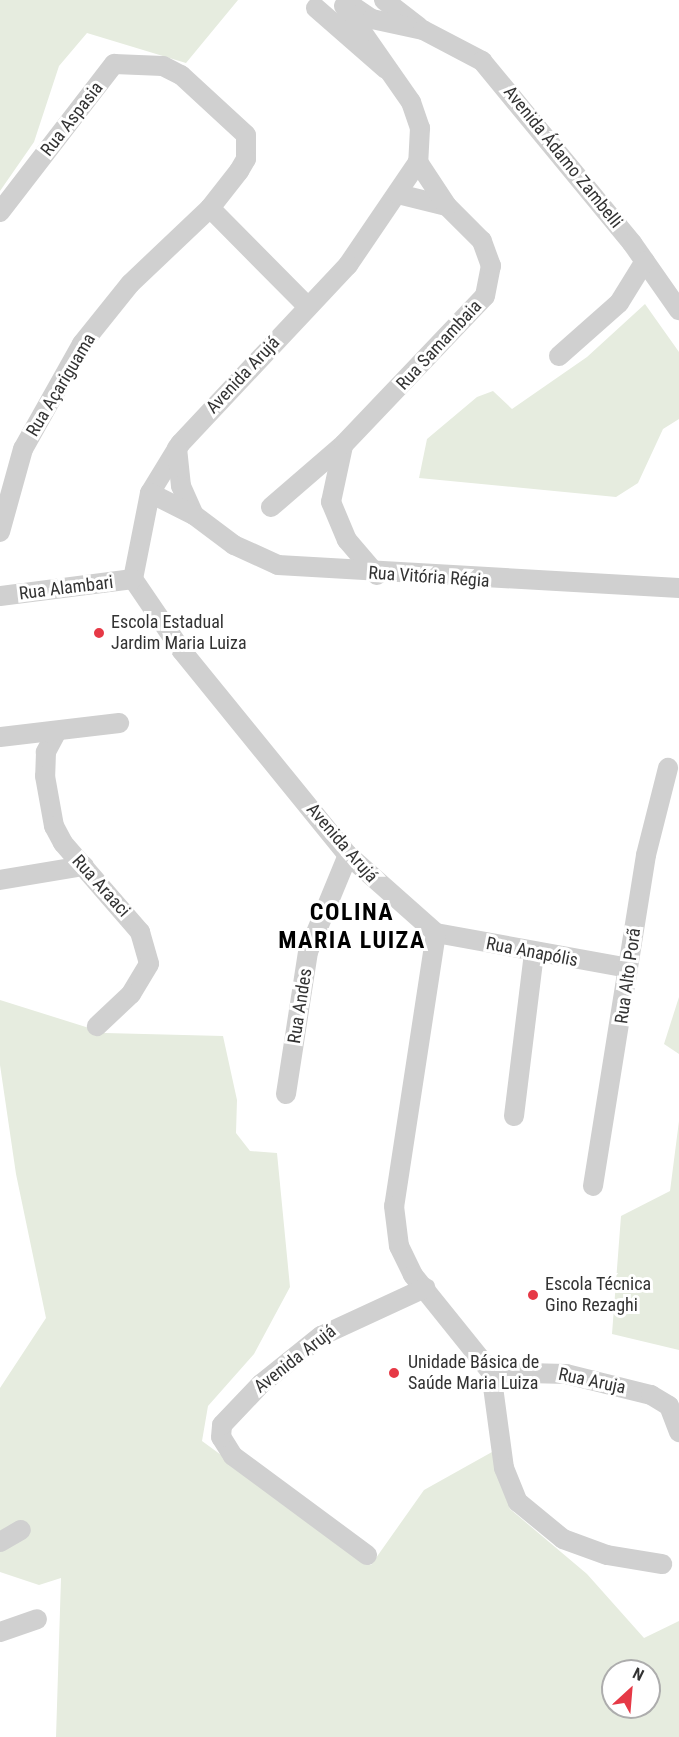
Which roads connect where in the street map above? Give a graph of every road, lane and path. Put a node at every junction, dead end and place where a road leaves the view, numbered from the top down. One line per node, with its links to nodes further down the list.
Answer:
1 (384, 0): 4 (street, Avenida Ádamo Zambelli)
2 (348, 3): 3 (street); 4 (street, Avenida Ádamo Zambelli); 6 (street, Avenida Arujá)
3 (310, 4): 6 (street, Avenida Arujá)
4 (423, 30): 12 (street, Avenida Ádamo Zambelli)
5 (163, 66): 10 (street, Rua Açariguama); 11 (street, Rua Aspasia)
6 (394, 73): 7 (street, Avenida Arujá)
7 (418, 162): 8 (street, Avenida Arujá); 9 (street, Rua Samambaia)
8 (398, 194): 9 (street); 13 (street, Avenida Arujá)
9 (447, 206): 16 (street, Rua Samambaia)
10 (210, 208): 13 (street); 21 (street, Rua Açariguama)
11 (0, 212)
12 (645, 261): 14 (street, Avenida Ádamo Zambelli); 15 (street)
13 (307, 306): 17 (street, Avenida Arujá)
14 (679, 310)
15 (559, 356)
16 (344, 444): 19 (street, Rua Samambaia); 22 (street, Rua Samambaia)
17 (177, 448): 18 (street, Avenida Arujá); 20 (street)
18 (150, 494): 20 (street, Rua Vitória Régia); 23 (street, Avenida Arujá)
19 (271, 507)
20 (194, 515): 22 (street, Rua Vitória Régia)
21 (0, 532)
22 (377, 575): 24 (street, Rua Vitória Régia)
23 (133, 579): 25 (street, Rua Alambari); 30 (street, Avenida Arujá)
24 (679, 588)
25 (0, 596)
26 (119, 723): 27 (street)
27 (57, 730): 28 (street); 31 (street, Rua Araaci)
28 (0, 737)
29 (668, 768): 35 (street, Rua Alto Porã)
30 (348, 855): 33 (street, Avenida Arujá); 37 (street, Rua Andes)
31 (84, 866): 32 (street); 36 (street, Rua Araaci)
32 (0, 880)
33 (436, 933): 34 (street, Rua Anapólis); 40 (street)
34 (534, 954): 35 (street, Rua Anapólis); 38 (street)
35 (628, 968): 39 (street, Rua Alto Porã)
36 (97, 1026)
37 (286, 1094)
38 (514, 1116)
39 (593, 1186)
40 (425, 1288): 41 (street); 45 (street, Avenida Arujá)
41 (491, 1372): 42 (street, Rua Aruja); 46 (street)
42 (678, 1428)
43 (21, 1530): 44 (street)
44 (0, 1542)
45 (366, 1555)
46 (662, 1564)
47 (37, 1619): 48 (street)
48 (0, 1632)

